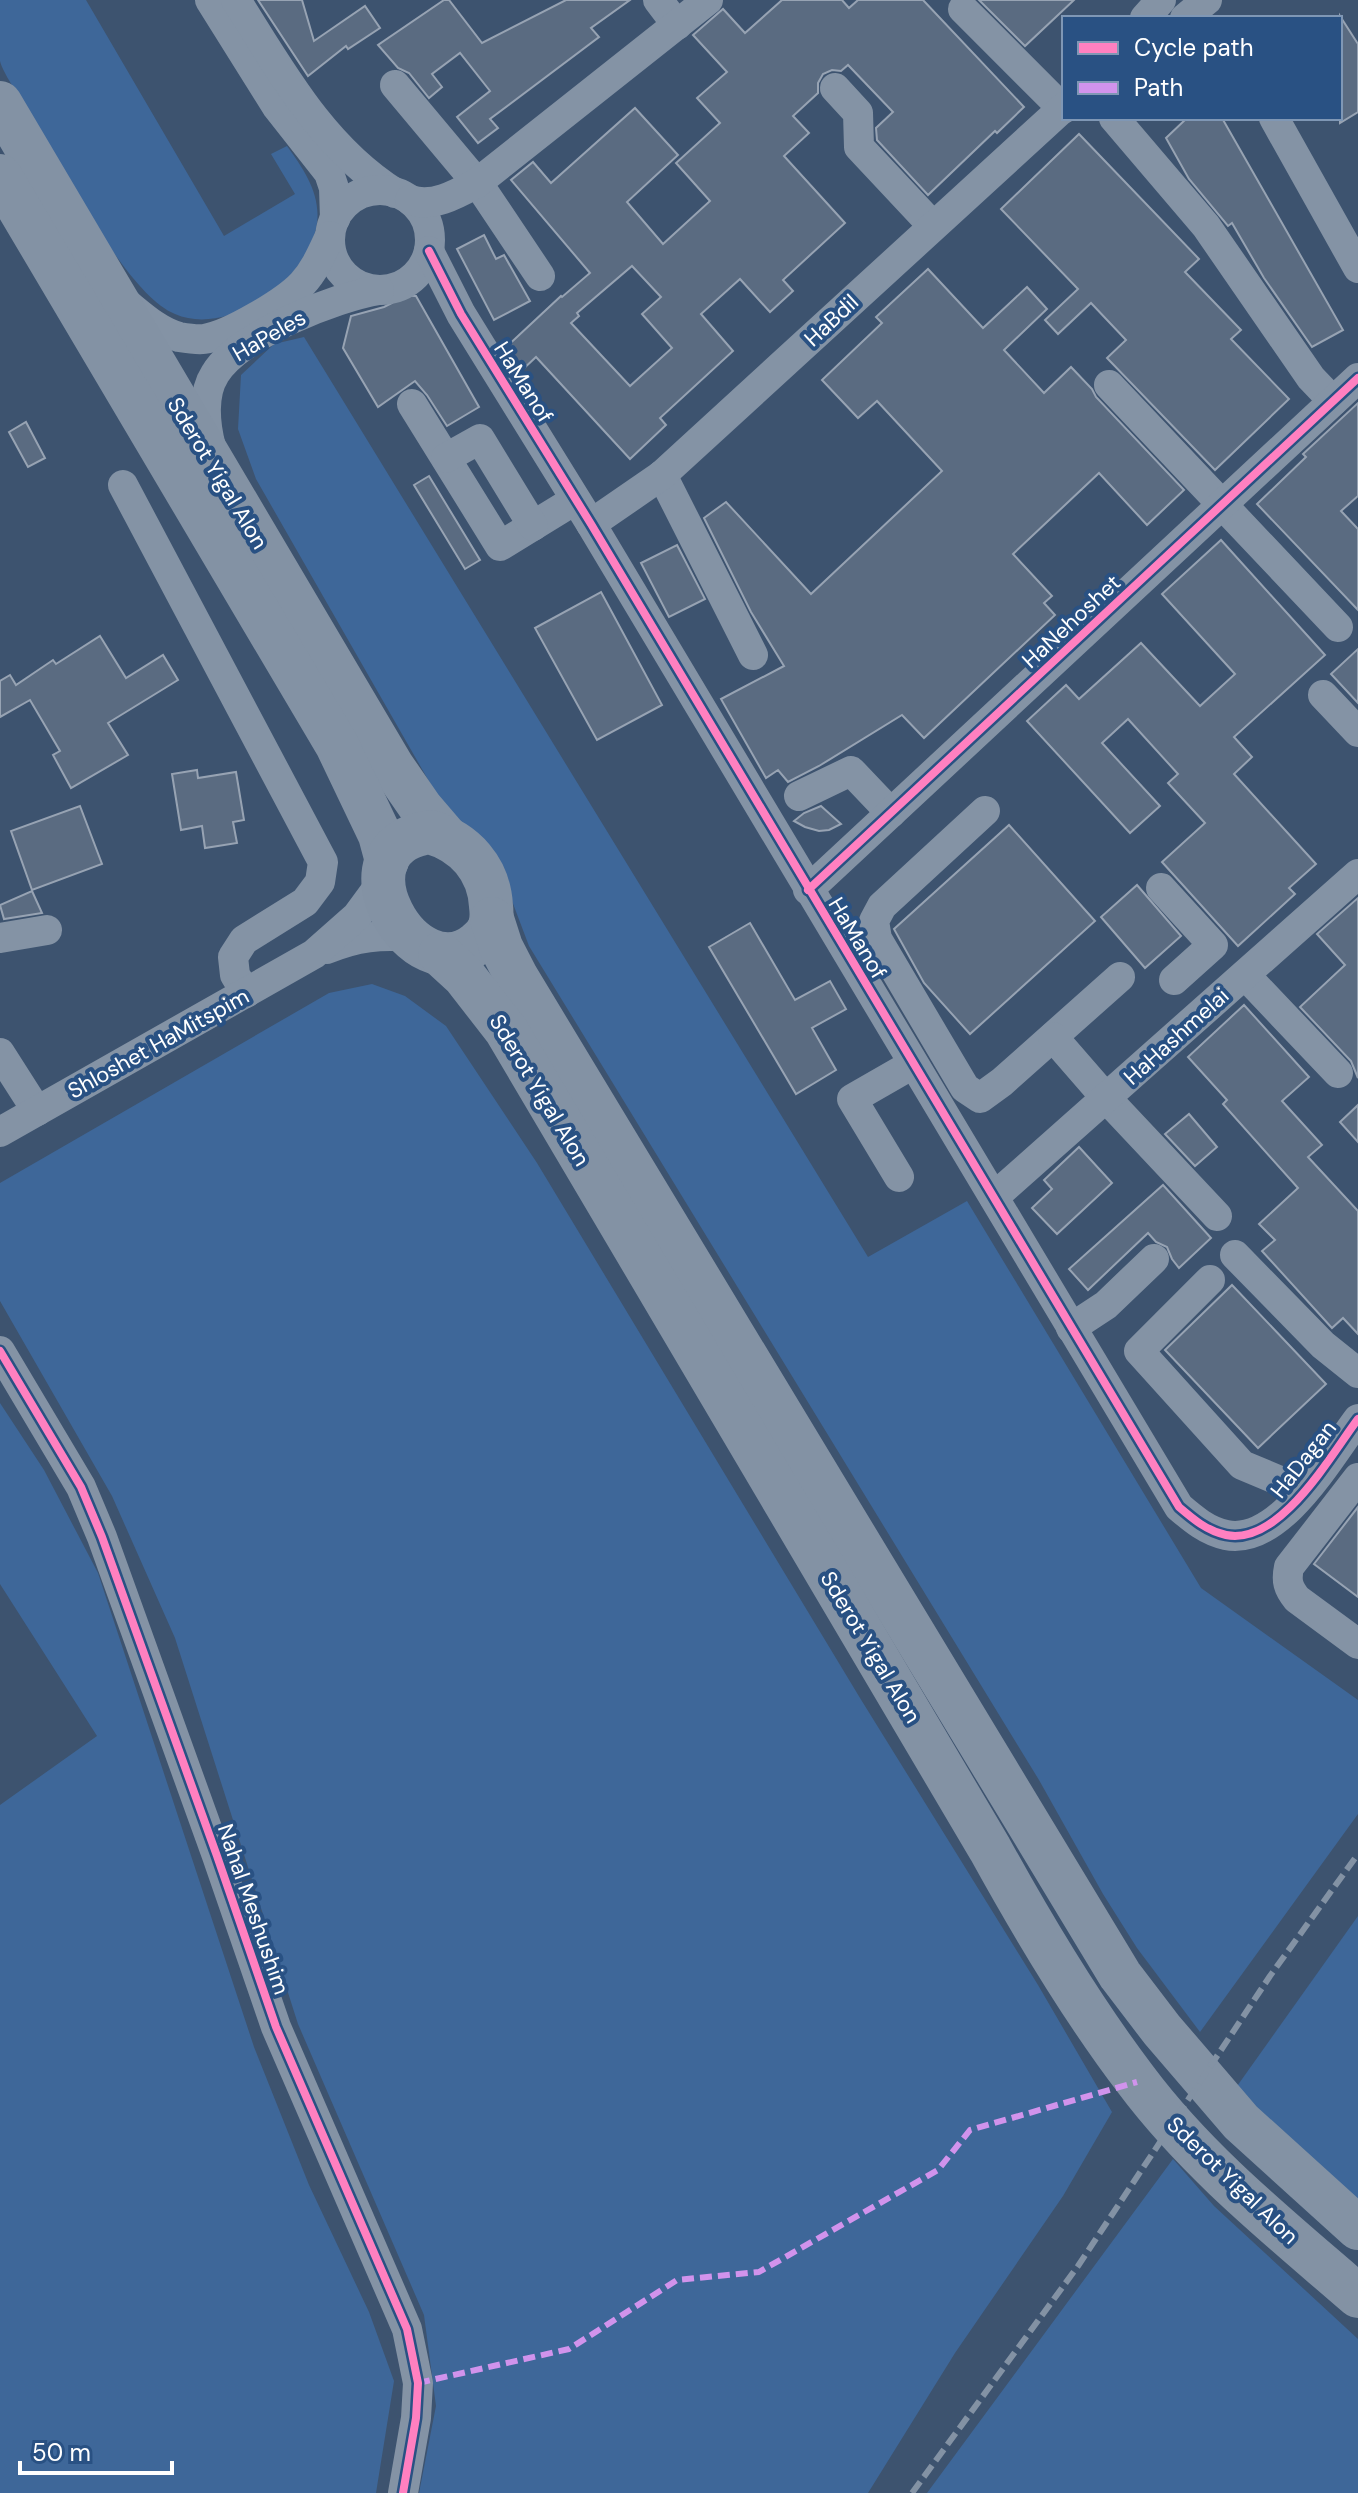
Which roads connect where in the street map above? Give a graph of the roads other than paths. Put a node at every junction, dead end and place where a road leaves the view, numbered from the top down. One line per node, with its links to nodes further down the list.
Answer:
1 (210, 0): 20 (street)
2 (236, 0): 18 (street)
3 (658, 0): 8 (street)
4 (708, 0): 8 (street)
5 (1161, 0): 7 (street)
6 (963, 9): 12 (street)
7 (1147, 16)
8 (677, 25): 17 (street)
9 (395, 85): 17 (street)
10 (835, 88): 19 (street)
11 (0, 103): 25 (highway, Sderot Yigal Alon)
12 (1062, 107)
13 (1062, 109): 19 (street, HaBdil)
14 (1116, 120): 29 (street)
15 (1277, 122): 22 (street)
16 (0, 176): 44 (highway, Sderot Yigal Alon)
17 (485, 178): 18 (street); 21 (street); 23 (street)
18 (402, 196): 20 (street); 21 (street)
19 (933, 226): 32 (street, HaBdil)
20 (332, 227): 24 (street); 25 (street, HaPeles)
21 (429, 244): 24 (street); 26 (street, HaManof)
22 (1354, 251)
23 (540, 276)
24 (383, 290): 26 (street, HaManof); 31 (street, HaPeles)
25 (111, 292): 31 (highway, Sderot Yigal Alon)
26 (470, 329): 35 (street, HaManof)
27 (1358, 378): 29 (street, HaNehoshet)
28 (1109, 385): 34 (street)
29 (1333, 401): 34 (street, HaNehoshet)
30 (412, 404): 35 (street, HaBdil)
31 (218, 472): 43 (highway, Sderot Yigal Alon)
32 (662, 475): 35 (street, HaBdil); 37 (street)
33 (123, 485): 55 (street)
34 (1222, 504): 36 (street); 42 (street, HaNehoshet)
35 (583, 512): 47 (street, HaManof)
36 (1338, 627)
37 (753, 655)
38 (1323, 695): 39 (street)
39 (1358, 732)
40 (799, 796): 42 (street)
41 (985, 811): 57 (street)
42 (891, 813): 47 (street, HaNehoshet)
43 (445, 836): 44 (highway); 48 (highway, Sderot Yigal Alon)
44 (385, 871): 51 (highway, Sderot Yigal Alon); 52 (street, Shloshet HaMitspim)
45 (1358, 874): 53 (street, HaHashmelai)
46 (1161, 888): 56 (street)
47 (808, 890): 59 (street, HaManof)
48 (492, 919): 51 (highway); 78 (highway, Sderot Yigal Alon)
49 (47, 930): 50 (street)
50 (0, 938)
51 (426, 946): 52 (street, Shloshet HaMitspim); 79 (highway, Sderot Yigal Alon)
52 (314, 954): 55 (street, Shloshet HaMitspim)
53 (1245, 975): 56 (street, HaHashmelai); 60 (street)
54 (1120, 977): 57 (street)
55 (246, 993): 62 (street, Shloshet HaMitspim)
56 (1215, 1001): 61 (street, HaHashmelai)
57 (1053, 1037): 61 (street)
58 (0, 1053): 62 (street)
59 (913, 1064): 64 (street); 65 (street, HaManof)
60 (1338, 1073)
61 (1106, 1098): 65 (street, HaHashmelai); 66 (street)
62 (37, 1111): 63 (street, Shloshet HaMitspim)
63 (0, 1132)
64 (899, 1177)
65 (994, 1197): 70 (street, HaManof)
66 (1217, 1216)
67 (1235, 1255): 72 (street)
68 (1154, 1259): 70 (street)
69 (1210, 1280): 75 (street)
70 (1071, 1328): 76 (street, HaManof)
71 (0, 1351): 80 (street, Nahal Meshushim)
72 (1358, 1373)
73 (1358, 1421): 75 (street, HaDagan)
74 (1358, 1478): 77 (street)
75 (1304, 1491): 76 (street, HaDagan)
76 (1276, 1521)
77 (1358, 1644)
78 (1358, 2228)
79 (1358, 2296)
80 (403, 2493)

